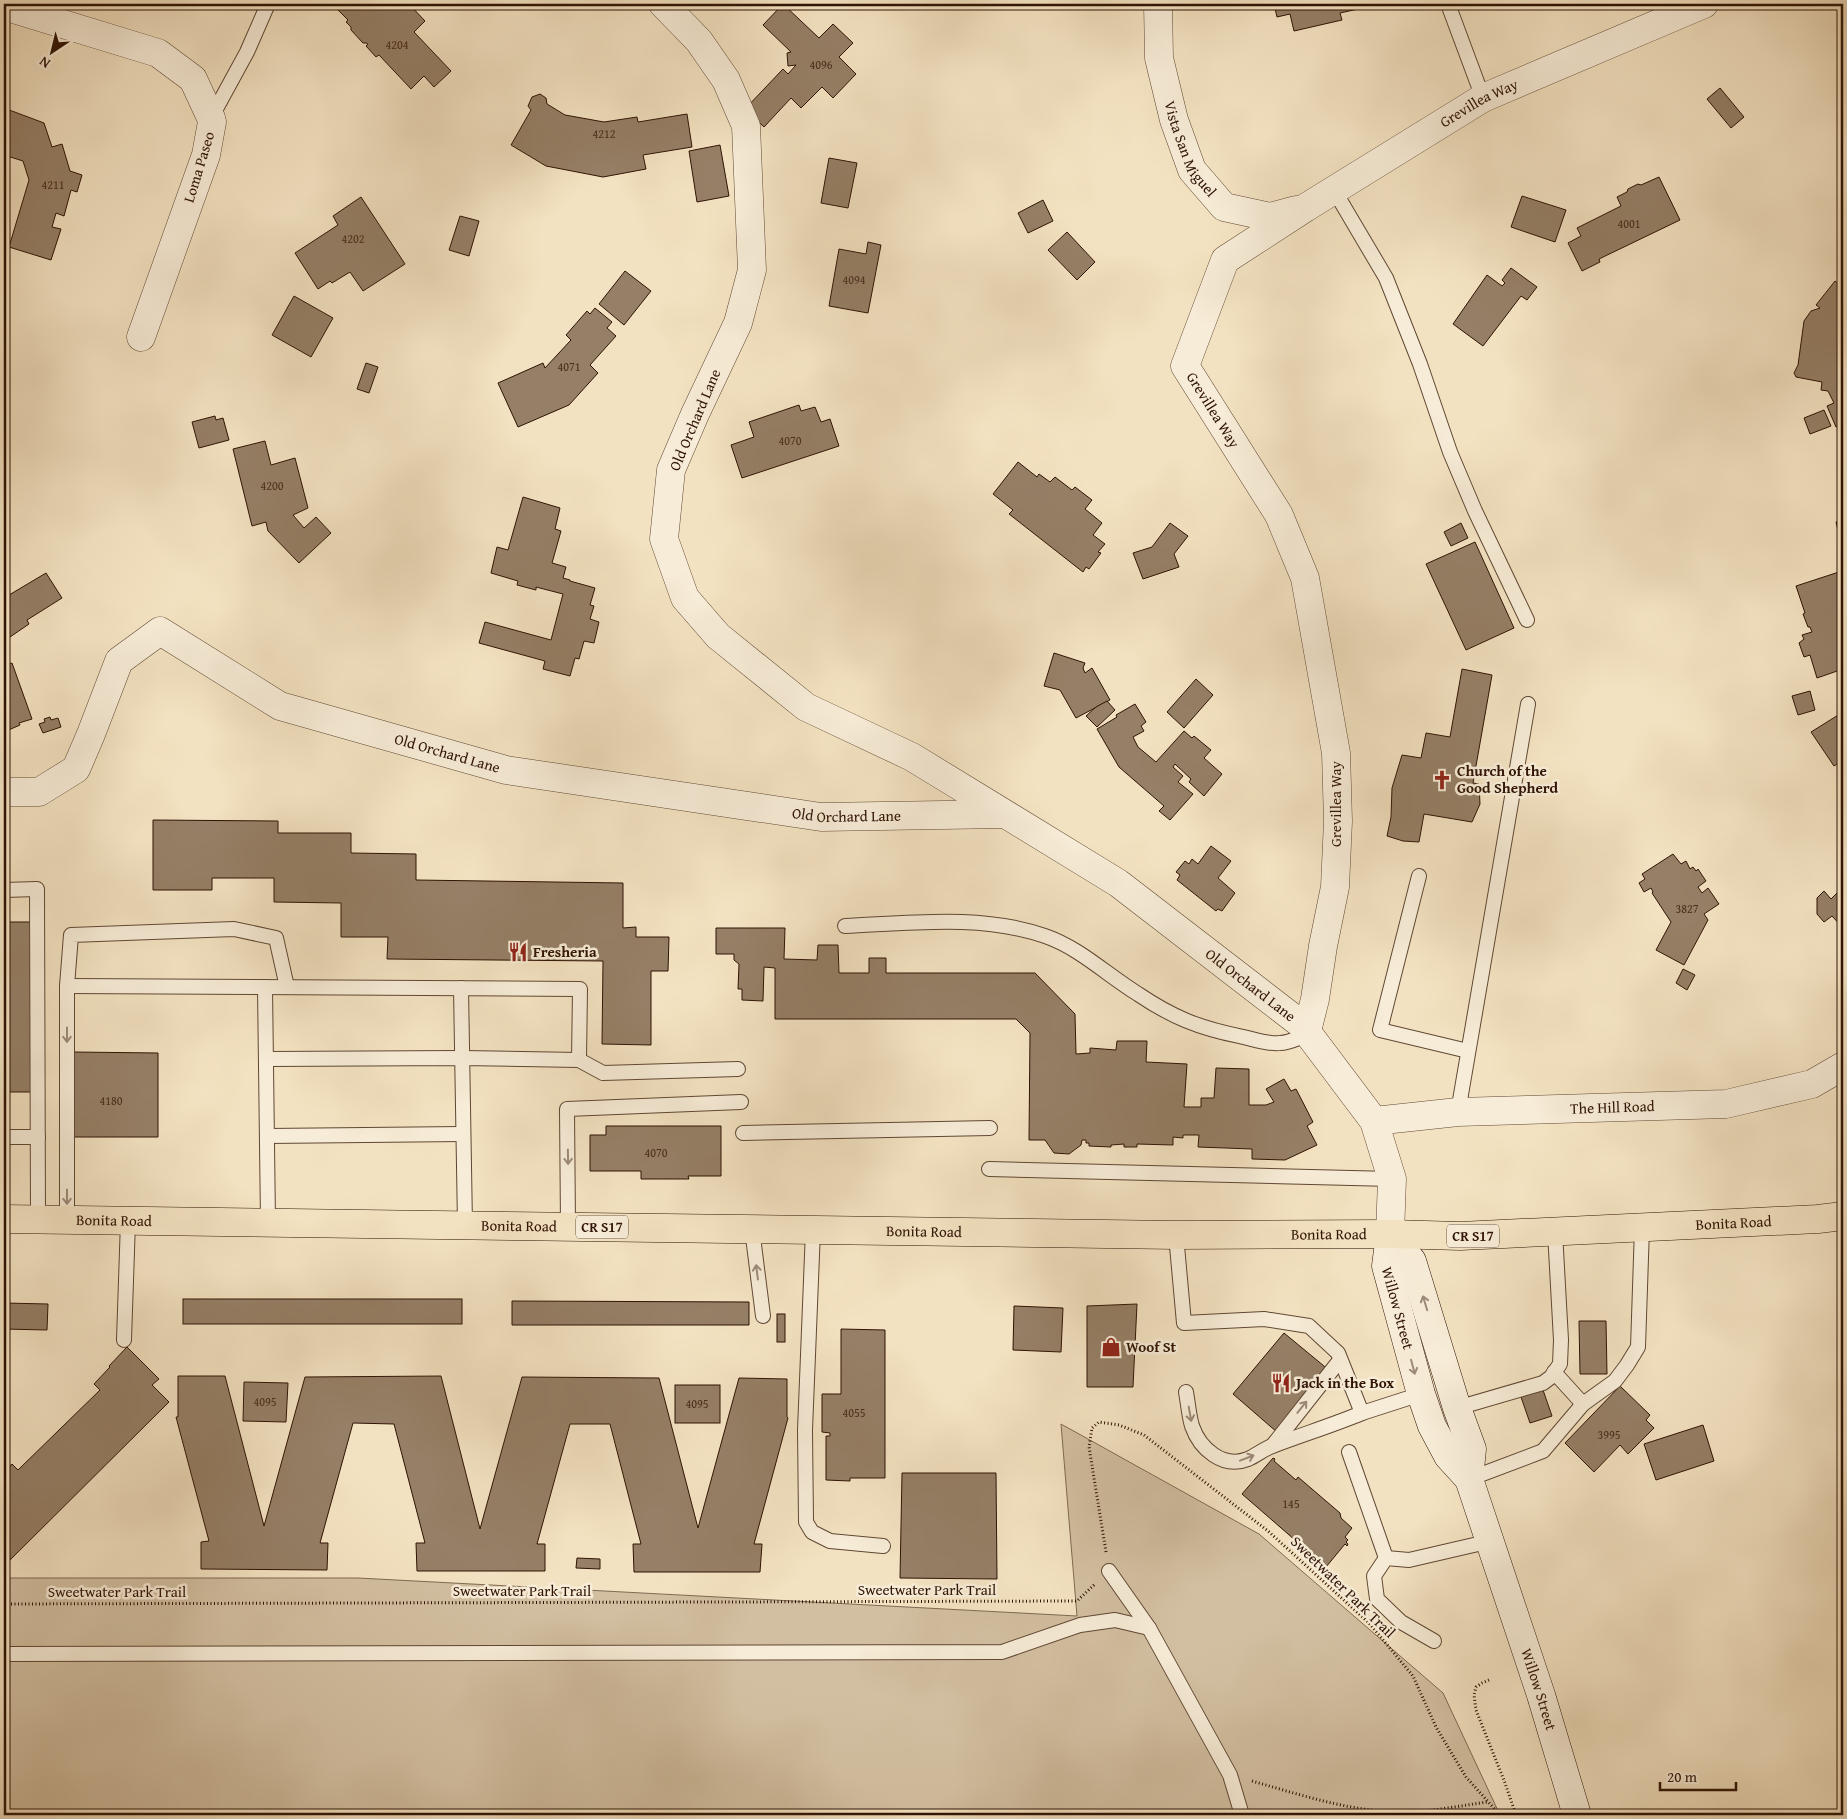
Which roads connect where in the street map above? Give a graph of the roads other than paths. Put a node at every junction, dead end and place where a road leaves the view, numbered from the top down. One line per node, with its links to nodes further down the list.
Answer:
1 (268, 4): 8 (lane)
2 (663, 4): 15 (street, Old Orchard Lane)
3 (1158, 4): 10 (street, Vista San Miguel)
4 (1448, 4): 7 (lane)
5 (1704, 4): 7 (street, Grevillea Way)
6 (4, 6): 8 (street, Loma Paseo)
7 (1483, 98): 9 (street, Grevillea Way)
8 (211, 118): 11 (street, Loma Paseo)
9 (1334, 190): 10 (street, Grevillea Way); 12 (lane)
10 (1305, 208): 23 (street, Grevillea Way)
11 (141, 337)
12 (1527, 620)
13 (1528, 704): 24 (lane)
14 (4, 792): 15 (street, Old Orchard Lane)
15 (1003, 814): 23 (street, Old Orchard Lane)
16 (1419, 876): 24 (lane)
17 (4, 890): 38 (lane)
18 (845, 926): 23 (lane)
19 (67, 986): 20 (lane); 21 (lane); 44 (lane, one-way to 44)
20 (265, 986): 21 (lane); 26 (lane)
21 (287, 987): 22 (lane)
22 (461, 988): 25 (lane); 27 (lane)
23 (1308, 1032): 32 (street, Old Orchard Lane)
24 (1468, 1051): 31 (lane)
25 (462, 1058): 26 (lane); 27 (lane); 35 (lane)
26 (266, 1059): 36 (lane)
27 (579, 1060): 29 (lane)
28 (1843, 1066): 31 (street, The Hill Road)
29 (738, 1069)
30 (741, 1102): 48 (lane, one-way to 48)
31 (1458, 1112): 32 (street, The Hill Road)
32 (1374, 1121): 40 (street, Old Orchard Lane)
33 (990, 1128): 34 (lane)
34 (744, 1133)
35 (464, 1134): 36 (lane); 47 (lane)
36 (267, 1136): 46 (lane)
37 (4, 1137): 38 (lane)
38 (38, 1137): 43 (lane)
39 (989, 1169): 40 (lane)
40 (1392, 1179): 53 (street, Old Orchard Lane)
41 (1843, 1216): 49 (main road, Bonita Road / CR S17)
42 (4, 1219): 43 (main road, Bonita Road / CR S17)
43 (38, 1219): 44 (main road, Bonita Road / CR S17)
44 (67, 1220): 45 (main road, Bonita Road / CR S17)
45 (128, 1221): 46 (main road, Bonita Road / CR S17); 56 (lane)
46 (268, 1222): 47 (main road, Bonita Road / CR S17)
47 (465, 1225): 48 (main road, Bonita Road / CR S17)
48 (568, 1226): 50 (main road, Bonita Road / CR S17)
49 (1642, 1228): 52 (main road, Bonita Road / CR S17); 61 (lane)
50 (752, 1229): 51 (main road, Bonita Road / CR S17); 55 (lane, one-way to 50)
51 (814, 1230): 54 (main road, Bonita Road / CR S17); 68 (lane)
52 (1555, 1232): 53 (main road, Bonita Road / CR S17); 58 (lane)
53 (1390, 1234): 54 (main road, Bonita Road / CR S17); 60 (street, Willow Street, one-way to 60); 62 (street, Willow Street, one-way to 53)
54 (1176, 1235): 57 (lane)
55 (763, 1316)
56 (124, 1340)
57 (1340, 1360): 63 (lane); 64 (lane, one-way to 57)
58 (1554, 1372): 61 (lane); 62 (lane)
59 (1186, 1392): 64 (lane, one-way to 64)
60 (1421, 1394): 63 (lane); 66 (street, Willow Street)
61 (1583, 1404): 66 (lane)
62 (1458, 1408): 66 (street, Willow Street)
63 (1362, 1413): 64 (lane)
64 (1272, 1446)
65 (1349, 1452): 69 (lane)
66 (1470, 1479): 67 (street, Willow Street)
67 (1490, 1541): 69 (lane); 75 (street, Willow Street)
68 (883, 1546)
69 (1386, 1558): 72 (lane)
70 (1109, 1571): 71 (lane)
71 (1150, 1628): 73 (lane); 74 (lane)
72 (1434, 1641)
73 (4, 1654)
74 (1242, 1815)
75 (1577, 1815)

